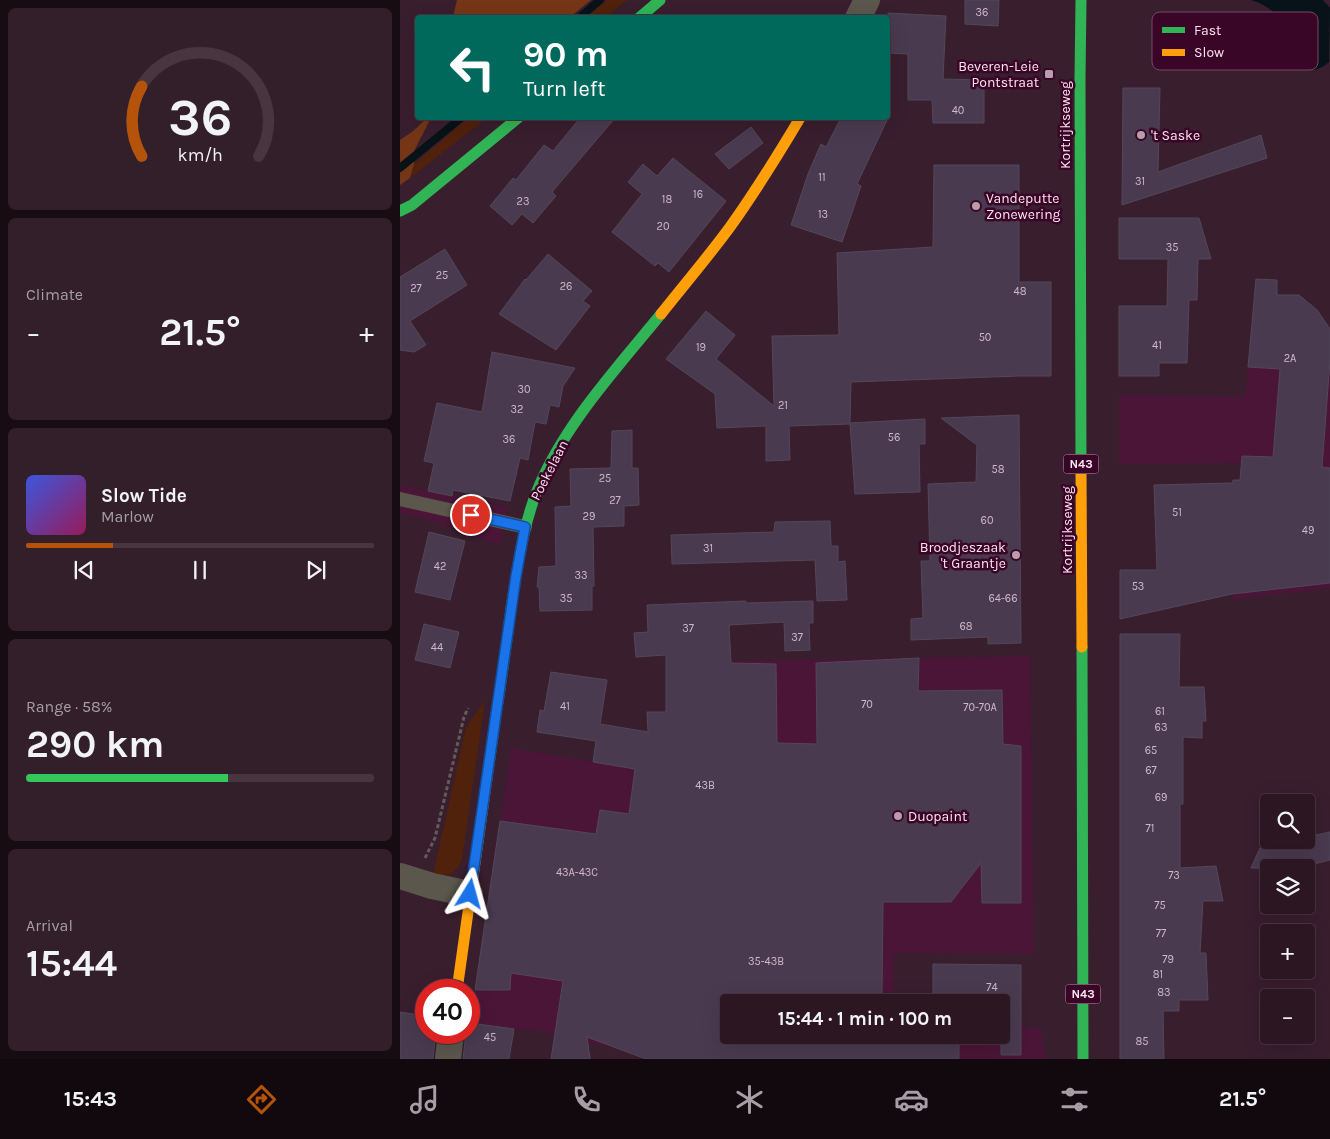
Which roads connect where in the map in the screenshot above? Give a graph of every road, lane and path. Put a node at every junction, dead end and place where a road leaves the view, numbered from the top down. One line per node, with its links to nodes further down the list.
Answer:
1 (660, 0): 4 (street)
2 (867, 0): 5 (street)
3 (1081, 0): 17 (street, Kortrijkseweg / N43)
4 (642, 15)
5 (860, 15)
6 (516, 120): 8 (street)
7 (799, 120): 10 (street, Poekelaan)
8 (400, 211)
9 (400, 499): 10 (lane)
10 (525, 527): 13 (street, Poekelaan)
11 (472, 700): 12 (path)
12 (407, 878): 13 (street)
13 (470, 894): 14 (street, Poekelaan)
14 (458, 979)
15 (450, 1044): 16 (street)
16 (448, 1059)
17 (1083, 1059)

